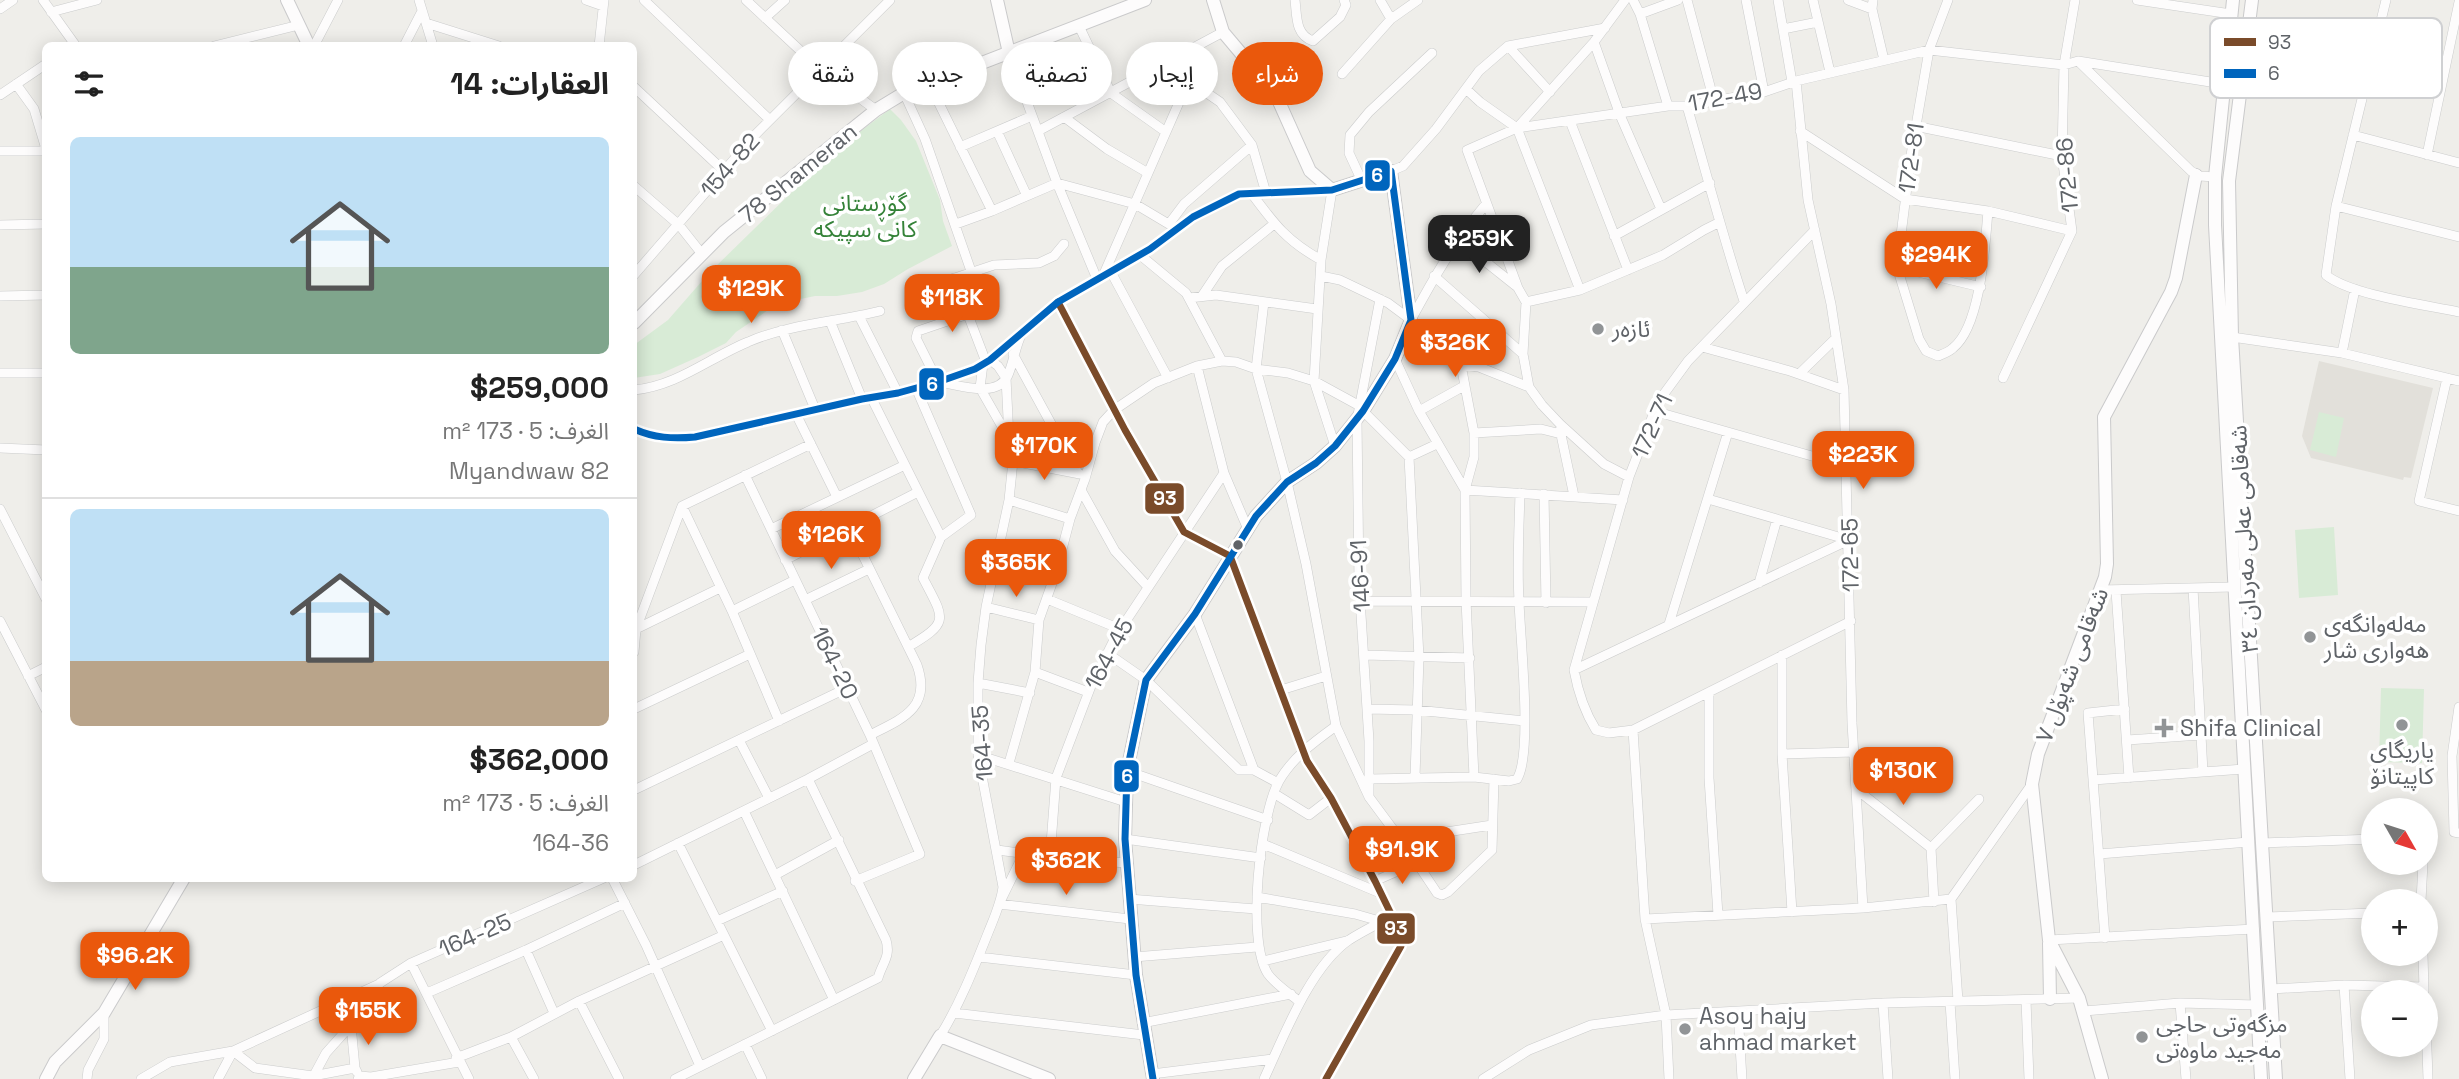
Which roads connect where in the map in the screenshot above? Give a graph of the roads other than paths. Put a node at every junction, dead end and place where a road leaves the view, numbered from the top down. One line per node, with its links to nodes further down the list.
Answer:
1 (13, 0): 36 (street)
2 (43, 0): 38 (street)
3 (97, 0): 38 (street)
4 (287, 0): 48 (street)
5 (338, 0): 56 (street)
6 (419, 0): 37 (street)
7 (586, 0): 34 (street)
8 (644, 0): 105 (street)
9 (746, 0): 41 (street)
10 (785, 0): 41 (street)
11 (890, 0): 62 (street, 154-82)
12 (997, 0): 63 (street)
13 (1145, 0): 49 (street, 78 Shameran)
14 (1213, 0): 52 (street)
15 (1295, 0): 16 (street)
16 (1344, 0)
17 (1380, 0): 45 (street)
18 (1418, 0): 45 (street)
19 (1625, 0): 50 (street)
20 (1633, 0): 39 (street)
21 (1678, 0): 39 (street)
22 (1687, 0): 92 (street)
23 (1746, 0): 84 (street)
24 (1778, 0): 51 (street, 172-65)
25 (1813, 0): 46 (street)
26 (1848, 0): 35 (street)
27 (1948, 0): 68 (street, 172-81)
28 (2075, 0): 72 (street, 172-86)
29 (2137, 0): 40 (street)
30 (2233, 0): 40 (street, شەقامی عەلی مەردان ٣٤)
31 (2252, 0): 43 (street, شەقامی عەلی مەردان ٣٤)
32 (2386, 0): 44 (street)
33 (2459, 2): 78 (street)
34 (603, 3): 60 (street)
35 (1872, 5): 70 (street)
36 (0, 9)
37 (422, 11): 47 (street); 57 (street)
38 (51, 12): 53 (street)
39 (1640, 14): 99 (street)
40 (2231, 14): 42 (street, شەقامی عەلی مەردان ٣٤)
41 (765, 18): 61 (street)
42 (2231, 18)
43 (2250, 18)
44 (2382, 18)
45 (1391, 19): 75 (street)
46 (1818, 22): 51 (street); 74 (street)
47 (426, 23): 58 (street); 59 (street)
48 (299, 24): 54 (street); 55 (street)
49 (1079, 26): 64 (street, 78 Shameran); 65 (street)
50 (1605, 28): 66 (street); 67 (street)
51 (1783, 29): 76 (street, 172-65)
52 (1223, 32): 82 (street); 131 (street)
53 (73, 42)
54 (229, 42)
55 (309, 42)
56 (313, 42)
57 (406, 42)
58 (432, 42)
59 (486, 42)
60 (599, 42)
61 (791, 42)
62 (847, 42)
63 (1007, 42)
64 (1038, 42)
65 (1087, 42)
66 (1594, 42): 83 (street); 102 (street)
67 (1508, 46): 80 (street); 83 (street)
68 (1929, 50): 70 (street, 172-49); 72 (street, 172-49); 107 (street, 172-81)
69 (1432, 53): 127 (street)
70 (1884, 60): 74 (street, 172-49)
71 (2078, 61): 72 (street); 77 (street); 125 (street)
72 (2064, 65): 120 (street, 172-86)
73 (42, 67): 79 (street)
74 (1830, 72): 76 (street, 172-49)
75 (1342, 74)
76 (1794, 81): 84 (street, 172-49); 111 (street, 172-65)
77 (2210, 82)
78 (2442, 83)
79 (16, 84): 86 (street); 114 (street)
80 (1466, 89): 108 (street); 122 (street)
81 (637, 90): 123 (street)
82 (1112, 92)
83 (1549, 92): 108 (street)
84 (1764, 92): 92 (street, 172-49)
85 (1112, 94): 112 (street)
86 (0, 95)
87 (2222, 98): 126 (street, شەقامی عەلی مەردان ٣٤)
88 (2240, 98): 190 (street, شەقامی عەلی مەردان ٣٤)
89 (2362, 98): 113 (street)
90 (2439, 98): 119 (street)
91 (892, 100): 101 (street, 78 Shameran)
92 (1714, 101): 100 (street, 172-49)
93 (788, 102): 105 (street, 154-82)
94 (869, 105): 101 (street)
95 (909, 105): 144 (street)
96 (940, 105): 116 (street)
97 (1028, 105): 103 (street)
98 (1088, 105): 104 (street)
99 (1668, 106): 100 (street, 172-49); 102 (street, 172-49)
100 (1686, 106): 129 (street)
101 (876, 110): 155 (street, 78 Shameran)
102 (1620, 114): 106 (street, 172-49); 139 (street)
103 (1032, 116): 109 (street); 110 (street)
104 (1064, 117): 110 (street); 124 (street)
105 (770, 120): 123 (street, 154-82)
106 (1570, 121): 108 (street, 172-49); 151 (street)
107 (1915, 126): 120 (street); 135 (street, 172-81)
108 (1517, 128): 137 (street); 170 (street)
109 (997, 131): 116 (street); 134 (street)
110 (1038, 131): 128 (street)
111 (1800, 131): 135 (street); 149 (street, 172-65)
112 (1167, 132): 115 (street); 124 (street)
113 (2353, 135): 119 (street); 138 (street)
114 (42, 136)
115 (1252, 145): 132 (street); 148 (street)
116 (960, 147): 140 (street)
117 (42, 150): 118 (street)
118 (0, 151)
119 (2427, 155): 121 (street)
120 (2062, 156): 150 (street, 172-86)
121 (2459, 163)
122 (1391, 171): 127 (street); 186 (street)
123 (725, 172): 147 (street, 154-82)
124 (1148, 173): 136 (street)
125 (2196, 174): 126 (street); 277 (street, شەقامی شەپۆل ٧)
126 (2215, 177): 274 (street, شەقامی عەلی مەردان ٣٤)
127 (1361, 179): 131 (street)
128 (1057, 183): 134 (street); 136 (street); 162 (street)
129 (1710, 183): 139 (street); 142 (street)
130 (637, 189): 147 (street)
131 (1332, 190): 132 (street); 157 (street)
132 (1266, 193): 133 (street)
133 (1252, 194): 145 (street); 148 (street)
134 (1027, 196): 140 (street)
135 (1905, 199): 141 (street); 158 (street, 172-81)
136 (1135, 204): 148 (street); 162 (street)
137 (1486, 204): 153 (street); 168 (street)
138 (2336, 206): 152 (street); 169 (street)
139 (1661, 209): 151 (street)
140 (992, 211): 144 (street)
141 (1988, 211): 150 (street); 166 (street)
142 (1718, 223): 159 (street); 176 (street)
143 (42, 224): 146 (street)
144 (956, 224): 160 (street)
145 (1274, 224): 157 (street); 173 (street)
146 (0, 225)
147 (679, 225): 155 (street); 161 (street, 154-82)
148 (1173, 226): 156 (street)
149 (1815, 230): 176 (street, 172-71); 191 (street, 172-65)
150 (2072, 231): 207 (street, 172-86)
151 (1614, 236): 159 (street)
152 (2459, 237)
153 (1457, 239): 164 (street); 168 (street)
154 (1064, 244): 160 (street)
155 (702, 254): 185 (street, 78 Shameran)
156 (1140, 255): 162 (street); 174 (street)
157 (1321, 260): 163 (street)
158 (1897, 267): 166 (street); 166 (street, 172-81)
159 (1628, 270): 170 (street)
160 (971, 271): 165 (street)
161 (637, 272)
162 (1104, 276): 177 (street); 206 (street)
163 (1321, 276): 175 (street); 180 (street)
164 (1434, 276): 186 (street); 194 (street)
165 (954, 278): 167 (street); 183 (street)
166 (1981, 287)
167 (925, 288)
168 (1518, 288): 179 (street)
169 (2355, 289): 182 (street); 195 (street)
170 (1580, 290): 179 (street)
171 (42, 295): 172 (street)
172 (0, 296)
173 (1202, 296): 174 (street); 178 (street)
174 (1189, 298): 197 (street)
175 (1380, 299): 186 (street); 224 (street, 146-91)
176 (1744, 301): 192 (street, 172-71)
177 (1058, 302): 188 (street); 221 (street)
178 (1264, 302): 180 (street); 201 (street)
179 (1526, 302): 194 (street)
180 (1317, 309): 209 (street)
181 (880, 311): 184 (street)
182 (2459, 313)
183 (968, 314): 198 (street); 211 (street)
184 (859, 316): 187 (street); 218 (street)
185 (637, 320)
186 (1411, 320): 196 (street); 199 (street)
187 (830, 321): 189 (street); 219 (street)
188 (1024, 329): 193 (street, 164-35); 198 (street)
189 (782, 330): 216 (street); 220 (street)
190 (2232, 337): 195 (street); 368 (street, شەقامی عەلی مەردان ٣٤)
191 (1836, 338): 204 (street); 217 (street, 172-65)
192 (1702, 347): 204 (street); 223 (street, 172-71)
193 (1013, 354): 205 (street, 164-35); 242 (street)
194 (1523, 354): 213 (street)
195 (2342, 354): 208 (street)
196 (1395, 359): 222 (street); 224 (street)
197 (1222, 361): 200 (street); 201 (street)
198 (986, 362): 205 (street); 211 (street); 215 (street)
199 (1461, 365): 212 (street); 213 (street)
200 (1197, 366): 206 (street); 240 (street)
201 (1256, 369): 209 (street); 244 (street)
202 (0, 373): 203 (street)
203 (42, 373)
204 (1799, 374): 217 (street)
205 (1006, 378): 215 (street); 230 (street, 164-35)
206 (1168, 378): 221 (street)
207 (2003, 378)
208 (2447, 378): 210 (street); 257 (street)
209 (1314, 381): 224 (street); 233 (street)
210 (2459, 381)
211 (939, 382): 214 (street); 215 (street)
212 (1464, 386): 222 (street); 229 (street)
213 (1529, 387): 226 (street)
214 (916, 388): 218 (street); 264 (street)
215 (980, 388): 230 (street, 164-35)
216 (637, 389)
217 (1844, 390): 239 (street, 172-65)
218 (898, 393): 219 (street)
219 (866, 398): 220 (street); 238 (street)
220 (816, 409): 225 (street)
221 (1114, 410): 242 (street); 263 (street)
222 (1419, 411): 232 (street)
223 (1654, 411): 228 (street); 243 (street, 172-71)
224 (1360, 412): 233 (street); 236 (street); 283 (street, 146-91)
225 (796, 414): 227 (street); 231 (street)
226 (1560, 429): 229 (street); 243 (street); 250 (street)
227 (637, 430)
228 (1728, 432): 239 (street); 252 (street)
229 (1474, 433): 246 (street)
230 (1009, 438): 237 (street, 164-35)
231 (811, 444): 241 (street); 251 (street)
232 (1437, 444): 236 (street); 246 (street)
233 (1335, 446): 244 (street)
234 (0, 448): 235 (street)
235 (42, 450)
236 (1409, 457): 284 (street)
237 (1013, 461): 242 (street); 253 (street, 164-35)
238 (905, 465): 247 (street); 251 (street)
239 (1847, 466): 265 (street, 172-65)
240 (1224, 473): 261 (street); 263 (street, 164-45)
241 (745, 475): 255 (street); 262 (street, 164-20)
242 (1082, 476): 245 (street)
243 (1629, 477): 254 (street, 172-71)
244 (1287, 482): 261 (street); 309 (street)
245 (1081, 490): 258 (street); 273 (street)
246 (1465, 490): 248 (street); 282 (street)
247 (918, 492): 260 (street); 264 (street)
248 (1520, 493): 249 (street); 285 (street)
249 (1544, 494): 250 (street); 286 (street)
250 (1574, 496): 254 (street)
251 (837, 498): 262 (street)
252 (1708, 499): 259 (street); 294 (street)
253 (1009, 500): 258 (street); 266 (street, 164-35)
254 (1623, 500): 287 (street, 172-71)
255 (682, 506): 275 (street); 295 (street)
256 (0, 509): 278 (street)
257 (2459, 511)
258 (1070, 519): 269 (street)
259 (1777, 519): 265 (street); 272 (street)
260 (849, 527): 268 (street); 270 (street)
261 (1247, 527): 267 (street)
262 (771, 529): 268 (street, 164-20)
263 (1184, 532): 267 (street); 273 (street, 164-45)
264 (941, 537): 298 (street)
265 (1849, 540): 272 (street); 293 (street, 172-65)
266 (999, 554): 269 (street); 288 (street, 164-35)
267 (1230, 556): 290 (street); 313 (street)
268 (785, 559): 271 (street, 164-20)
269 (1057, 567): 280 (street)
270 (869, 569): 281 (street); 298 (street)
271 (795, 580): 281 (street, 164-20); 289 (street)
272 (1759, 583): 294 (street)
273 (1148, 587): 297 (street, 164-45)
274 (2233, 587): 276 (street); 338 (street, شەقامی عەلی مەردان ٣٤)
275 (720, 588): 289 (street); 296 (street)
276 (2193, 589): 279 (street); 328 (street)
277 (2101, 590): 279 (street); 351 (street, شەقامی شەپۆل ٧)
278 (42, 591)
279 (2116, 591): 321 (street)
280 (1047, 599): 291 (street); 297 (street)
281 (805, 600): 312 (street, 164-20)
282 (1466, 600): 284 (street); 285 (street); 304 (street)
283 (1360, 601): 284 (street); 301 (street, 146-91)
284 (1415, 603): 303 (street)
285 (1519, 603): 286 (street); 325 (street)
286 (1546, 603): 287 (street)
287 (1593, 603): 306 (street, 172-71)
288 (986, 607): 291 (street); 311 (street, 164-35)
289 (732, 611): 300 (street)
290 (1195, 614): 310 (street); 339 (street)
291 (1039, 620): 307 (street)
292 (0, 621): 308 (street)
293 (1851, 621): 302 (street); 333 (street, 172-65)
294 (1669, 624): 306 (street)
295 (637, 626)
296 (637, 629)
297 (1120, 629): 299 (street, 164-45)
298 (908, 648): 329 (street)
299 (1107, 653): 310 (street); 315 (street, 164-45)
300 (750, 654): 319 (street); 324 (street)
301 (1365, 655): 303 (street); 320 (street, 146-91)
302 (1782, 655): 316 (street); 335 (street)
303 (1419, 658): 304 (street); 322 (street)
304 (1470, 658): 323 (street)
305 (42, 669): 308 (street)
306 (1574, 670): 327 (street)
307 (1035, 672): 314 (street); 315 (street)
308 (28, 676): 317 (street)
309 (1326, 676): 313 (street); 326 (street)
310 (1146, 680): 339 (street); 340 (street)
311 (978, 683): 314 (street); 334 (street, 164-35)
312 (847, 688): 324 (street); 329 (street, 164-20)
313 (1281, 690): 332 (street)
314 (1030, 692): 337 (street)
315 (1088, 692): 344 (street, 164-45)
316 (1709, 692): 327 (street); 398 (street)
317 (42, 702)
318 (2459, 707): 336 (street)
319 (637, 708)
320 (1367, 709): 322 (street); 347 (street, 146-91)
321 (2125, 709): 331 (street); 349 (street)
322 (1416, 710): 323 (street); 342 (street)
323 (1473, 715): 325 (street); 343 (street)
324 (779, 721): 330 (street)
325 (1525, 721): 348 (street)
326 (1336, 726): 332 (street); 355 (street)
327 (1633, 730): 402 (street)
328 (2201, 735): 331 (street); 341 (street)
329 (872, 739): 346 (street); 381 (street, 164-20)
330 (740, 740): 352 (street); 356 (street)
331 (2127, 740): 345 (street)
332 (1303, 750): 350 (street); 357 (street)
333 (1854, 752): 335 (street); 353 (street, 172-65)
334 (978, 754): 337 (street); 372 (street, 164-35)
335 (1782, 754): 396 (street)
336 (2455, 757): 363 (street)
337 (1009, 763): 344 (street)
338 (2244, 769): 341 (street); 368 (street, شەقامی عەلی مەردان ٣٤)
339 (1254, 770): 350 (street)
340 (1127, 771): 359 (street); 361 (street)
341 (2203, 772): 345 (street)
342 (1415, 777): 343 (street); 347 (street)
343 (1474, 777): 348 (street)
344 (1056, 778): 359 (street); 375 (street, 164-45)
345 (2129, 778): 349 (street)
346 (808, 779): 356 (street); 367 (street)
347 (1369, 779): 355 (street, 146-91)
348 (1493, 779): 362 (street)
349 (2093, 780): 374 (street)
350 (1278, 783): 354 (street)
351 (2032, 784): 390 (street); 408 (street, شەقامی شەپۆل ٧)
352 (637, 789)
353 (1856, 789): 371 (street); 394 (street, 172-65)
354 (1275, 794): 357 (street); 361 (street)
355 (1369, 797): 365 (street)
356 (769, 798): 360 (street)
357 (1331, 798): 382 (street)
358 (1979, 799): 371 (street)
359 (1126, 802): 364 (street)
360 (744, 811): 369 (street); 380 (street)
361 (1268, 820): 370 (street)
362 (1492, 825): 365 (street); 379 (street)
363 (2456, 833)
364 (1125, 839): 376 (street); 378 (street)
365 (1401, 839): 379 (street)
366 (2361, 839): 368 (street)
367 (839, 840): 380 (street); 381 (street)
368 (2256, 843): 374 (street); 400 (street, شەقامی عەلی مەردان ٣٤); 405 (street, شەقامی عەلی مەردان ٣٤)
369 (678, 844): 377 (street); 403 (street)
370 (1263, 844): 376 (street); 387 (street)
371 (1931, 848): 391 (street)
372 (997, 850): 373 (street); 393 (street, 164-35)
373 (1024, 853): 375 (street); 393 (street)
374 (2099, 854): 407 (street)
375 (1050, 857): 378 (street)
376 (1261, 858): 388 (street)
377 (637, 863)
378 (1126, 863): 389 (street)
379 (1416, 863): 382 (street)
380 (775, 875): 386 (street)
381 (855, 881): 426 (street)
382 (1375, 881): 387 (street)
383 (182, 882): 436 (street)
384 (593, 882): 415 (street, 164-25)
385 (614, 882): 392 (street)
386 (783, 891): 403 (street); 426 (street)
387 (1380, 893): 399 (street)
388 (1256, 897): 395 (street); 404 (street)
389 (1129, 900): 395 (street); 401 (street)
390 (1951, 900): 391 (street); 430 (street)
391 (1934, 902): 394 (street)
392 (625, 903): 411 (street); 416 (street)
393 (999, 904): 401 (street); 412 (street, 164-35)
394 (1864, 908): 396 (street)
395 (1256, 909): 410 (street)
396 (1793, 912): 398 (street)
397 (2361, 913): 400 (street)
398 (1718, 915): 402 (street)
399 (1392, 916): 404 (street); 467 (street)
400 (2266, 917): 421 (street, شەقامی عەلی مەردان ٣٤)
401 (1130, 919): 413 (street)
402 (1646, 919): 439 (street)
403 (717, 921): 406 (street)
404 (1383, 922): 409 (street)
405 (2254, 929): 407 (street); 433 (street, شەقامی عەلی مەردان ٣٤)
406 (724, 934): 416 (street); 442 (street)
407 (2105, 938): 408 (street)
408 (2049, 940): 424 (street, شەقامی شەپۆل ٧); 425 (street)
409 (1349, 941): 414 (street); 429 (street)
410 (1257, 947): 413 (street); 414 (street)
411 (526, 950): 422 (street); 437 (street)
412 (979, 957): 417 (street); 438 (street, 164-35)
413 (1134, 957): 417 (street)
414 (1263, 961): 423 (street)
415 (411, 963): 418 (street, 164-25); 422 (street)
416 (655, 966): 428 (street); 450 (street)
417 (1136, 975): 441 (street)
418 (380, 983): 440 (street, 164-25); 446 (street)
419 (2344, 985): 420 (street); 421 (street); 477 (street)
420 (2361, 986)
421 (2271, 989): 476 (street, شەقامی عەلی مەردان ٣٤)
422 (427, 993): 449 (street)
423 (1291, 994): 429 (street); 441 (street)
424 (2080, 998): 425 (street); 435 (street, شەقامی شەپۆل ٧)
425 (2050, 999): 427 (street)
426 (834, 1000): 442 (street)
427 (2026, 1000): 430 (street); 472 (street)
428 (579, 1001): 437 (street); 461 (street)
429 (1300, 1002): 448 (street)
430 (1954, 1002): 431 (street); 471 (street)
431 (1883, 1003): 434 (street); 470 (street)
432 (2180, 1003): 433 (street); 435 (street); 474 (street)
433 (2257, 1005): 475 (street, شەقامی عەلی مەردان ٣٤)
434 (1738, 1012): 439 (street); 469 (street)
435 (2084, 1012): 473 (street, شەقامی شەپۆل ٧)
436 (104, 1013): 455 (street); 456 (street)
437 (554, 1013): 444 (street)
438 (954, 1013): 441 (street); 443 (street, 164-35)
439 (1666, 1015): 454 (street); 468 (street)
440 (351, 1025): 451 (street); 453 (street, 164-25)
441 (1143, 1029): 452 (street)
442 (772, 1031): 445 (street)
443 (940, 1036): 464 (street); 465 (street)
444 (511, 1037): 449 (street); 460 (street)
445 (745, 1044): 450 (street); 463 (street)
446 (233, 1052): 453 (street); 457 (street); 458 (street)
447 (2427, 1057): 478 (street)
448 (1273, 1059): 452 (street); 466 (street)
449 (457, 1060): 451 (street); 459 (street)
450 (700, 1066): 462 (street)
451 (357, 1074): 453 (street)
452 (1153, 1077)
453 (312, 1078)
454 (1486, 1078)
455 (46, 1079)
456 (87, 1079)
457 (141, 1079)
458 (218, 1079)
459 (469, 1079)
460 (534, 1079)
461 (619, 1079)
462 (675, 1079)
463 (761, 1079)
464 (914, 1079)
465 (1049, 1079)
466 (1264, 1079)
467 (1326, 1079)
468 (1670, 1079)
469 (1742, 1079)
470 (1888, 1079)
471 (1955, 1079)
472 (2029, 1079)
473 (2102, 1079)
474 (2186, 1079)
475 (2261, 1079)
476 (2276, 1079)
477 (2350, 1079)
478 (2428, 1079)

